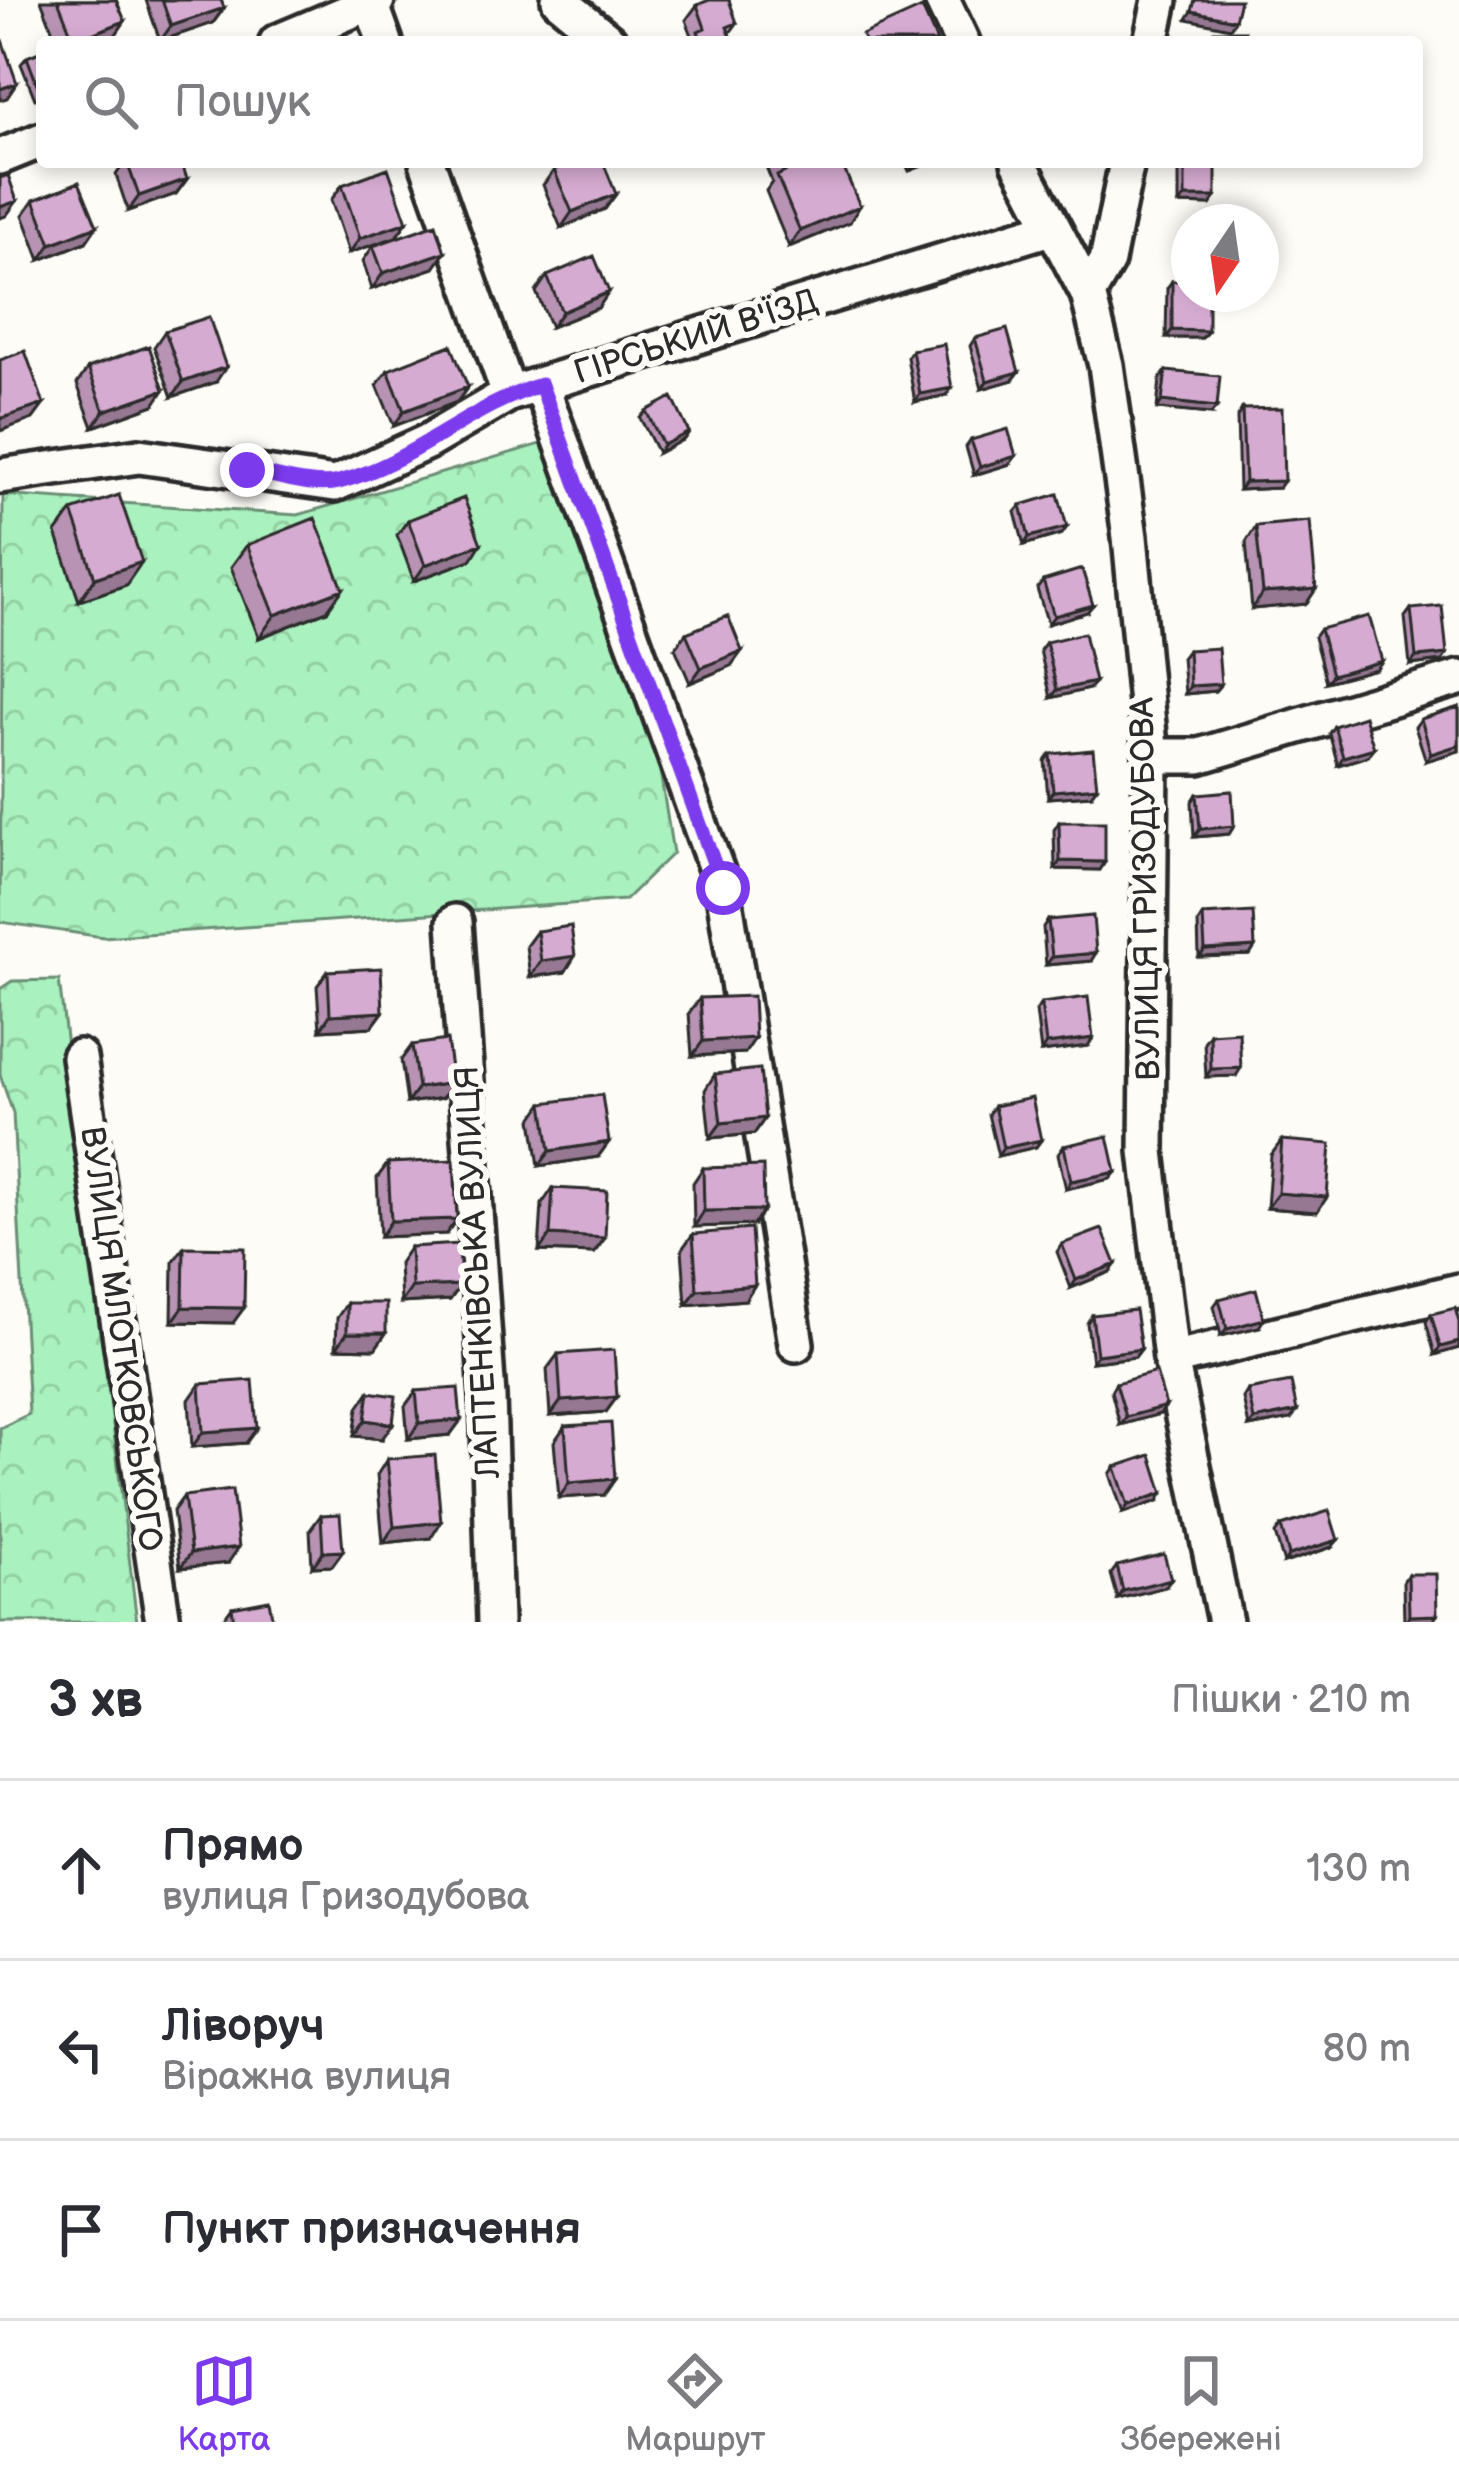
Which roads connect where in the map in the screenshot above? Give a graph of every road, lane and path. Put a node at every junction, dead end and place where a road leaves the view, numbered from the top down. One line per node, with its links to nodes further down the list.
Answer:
1 (559, 0): 7 (street)
2 (942, 0): 8 (street)
3 (1160, 0): 9 (street)
4 (373, 1): 5 (street); 6 (street)
5 (291, 36)
6 (383, 36)
7 (603, 36)
8 (959, 36)
9 (1152, 36)
10 (36, 142): 11 (street)
11 (0, 157)
12 (430, 168): 17 (street)
13 (1022, 168): 15 (street, ВУЛИЦЯ ГРИЗОДУБОВА)
14 (1126, 168): 16 (street)
15 (1050, 228): 16 (street, ВУЛИЦЯ ГРИЗОДУБОВА); 17 (street, ГІРСЬКИЙ В'ЇЗД)
16 (1088, 294): 20 (street, ВУЛИЦЯ ГРИЗОДУБОВА)
17 (525, 389): 18 (street, ГІРСЬКИЙ В'ЇЗД); 24 (street)
18 (0, 476)
19 (1459, 678): 20 (street)
20 (1151, 756): 25 (street, ВУЛИЦЯ ГРИЗОДУБОВА)
21 (455, 922): 27 (street, ЛАПТЕНКІВСЬКА ВУЛИЦЯ)
22 (79, 1057): 26 (street, ВУЛИЦЯ МЛОТКОВСЬКОГО)
23 (1459, 1292): 25 (street)
24 (796, 1343)
25 (1171, 1359): 28 (street, ВУЛИЦЯ ГРИЗОДУБОВА)
26 (163, 1622)
27 (495, 1622)
28 (1224, 1622)

